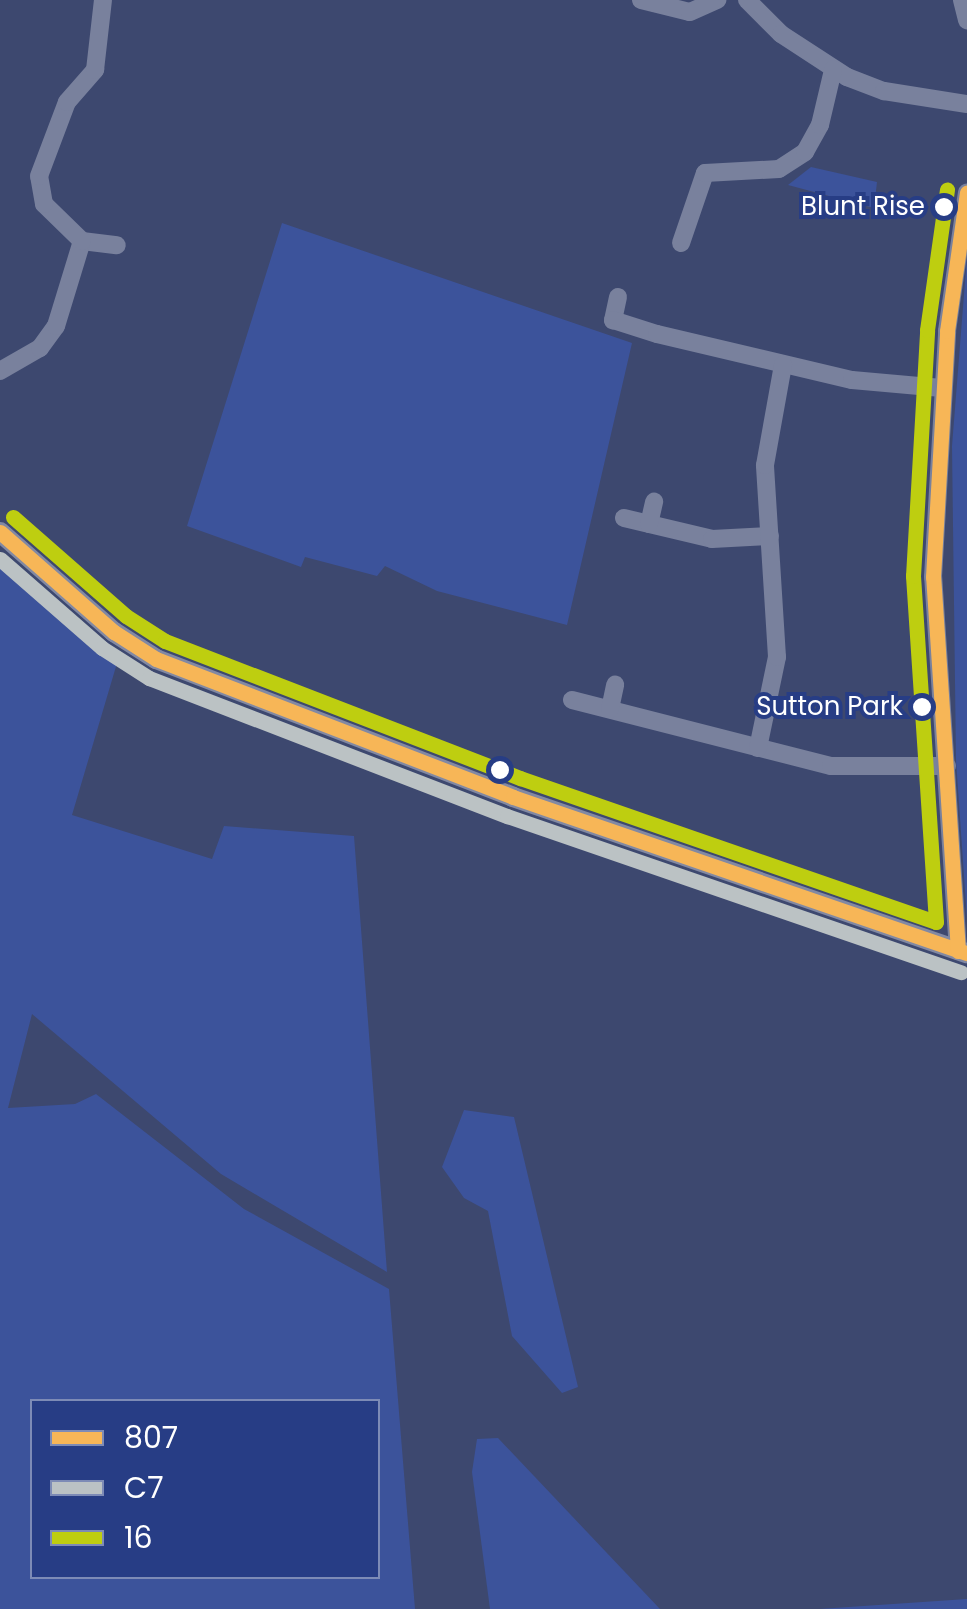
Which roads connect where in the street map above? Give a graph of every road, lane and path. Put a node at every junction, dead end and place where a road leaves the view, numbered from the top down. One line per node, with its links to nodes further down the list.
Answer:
1 (103, 0): 10 (street)
2 (642, 0): 3 (street)
3 (717, 0)
4 (747, 0): 7 (street)
5 (962, 0): 6 (street)
6 (967, 20)
7 (833, 70): 8 (street); 11 (street)
8 (967, 104)
9 (967, 192): 18 (street)
10 (82, 241): 12 (street); 17 (street)
11 (681, 243)
12 (117, 244)
13 (618, 297): 14 (street)
14 (692, 342): 15 (street); 16 (street)
15 (687, 361)
16 (783, 365): 18 (street); 23 (street)
17 (0, 372)
18 (942, 388): 28 (street)
19 (654, 502): 21 (street)
20 (624, 518): 21 (street)
21 (649, 524): 23 (street)
22 (0, 532): 29 (main road)
23 (770, 536): 27 (street)
24 (615, 686): 26 (street)
25 (572, 700): 26 (street)
26 (610, 709): 27 (street)
27 (758, 748): 28 (street)
28 (947, 766): 29 (street)
29 (963, 952)

